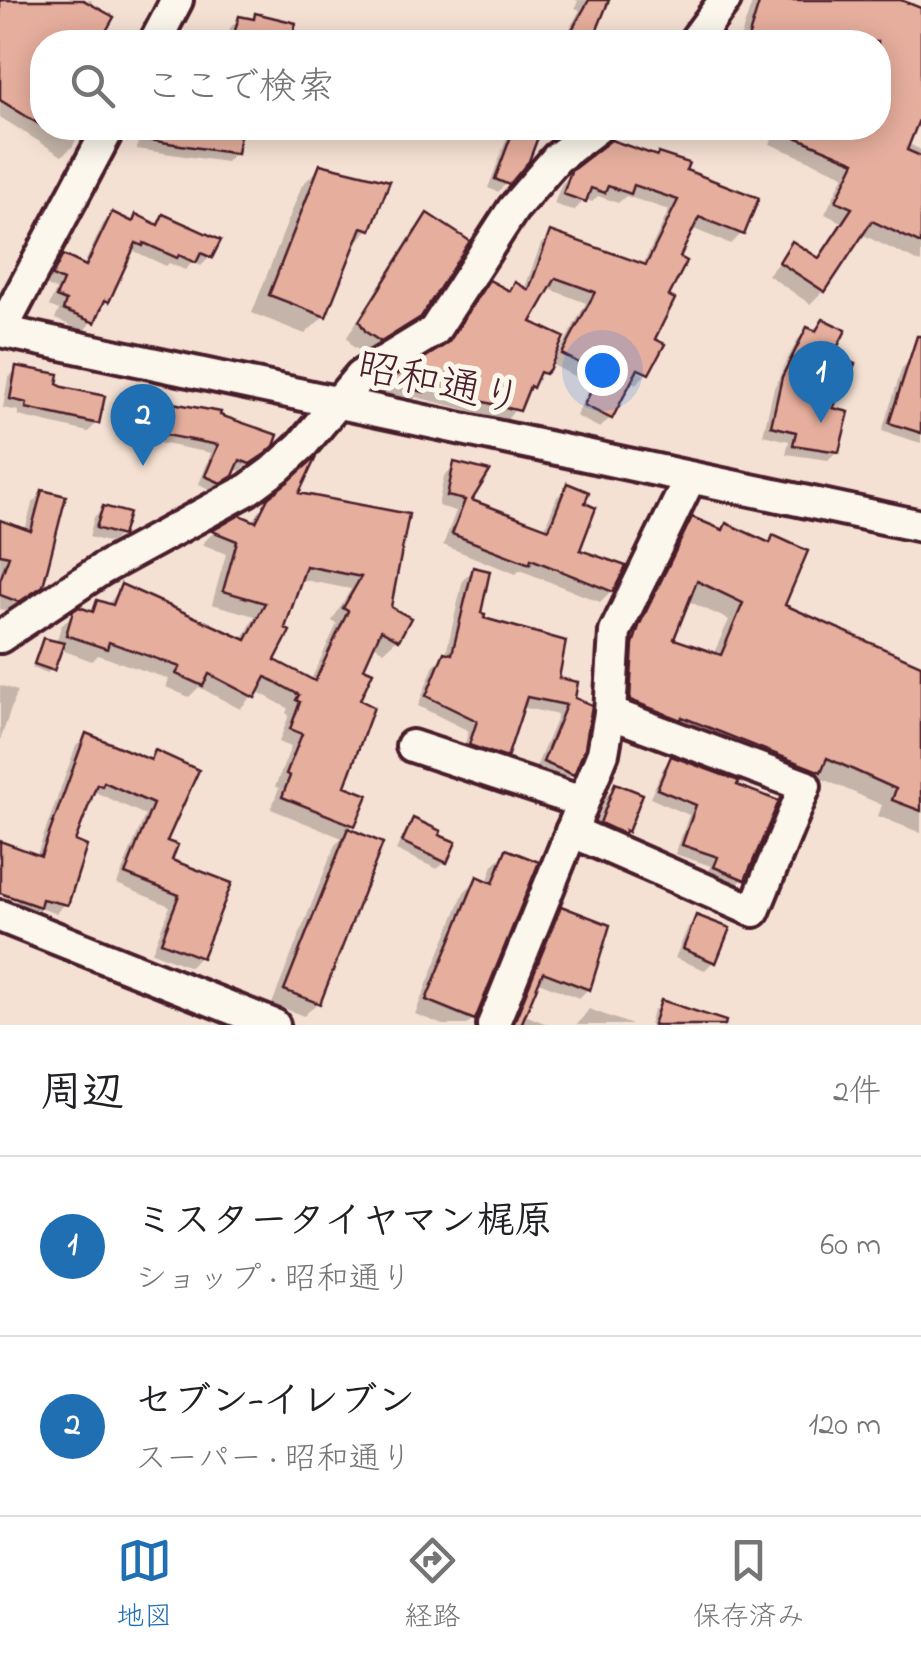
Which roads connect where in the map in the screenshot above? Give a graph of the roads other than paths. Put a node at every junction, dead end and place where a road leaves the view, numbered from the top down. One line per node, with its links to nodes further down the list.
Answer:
1 (177, 0): 3 (street)
2 (725, 0): 4 (street)
3 (161, 30)
4 (703, 30)
5 (103, 140): 7 (street)
6 (581, 140): 8 (street)
7 (0, 331): 8 (street, 昭和通り)
8 (339, 404): 9 (street, 昭和通り); 11 (street)
9 (690, 478): 10 (street, 昭和通り); 12 (street)
10 (921, 526)
11 (0, 636)
12 (610, 713): 14 (street); 14 (street)
13 (412, 746): 14 (street)
14 (577, 816): 17 (street)
15 (0, 916): 16 (street)
16 (274, 1025)
17 (492, 1025)

